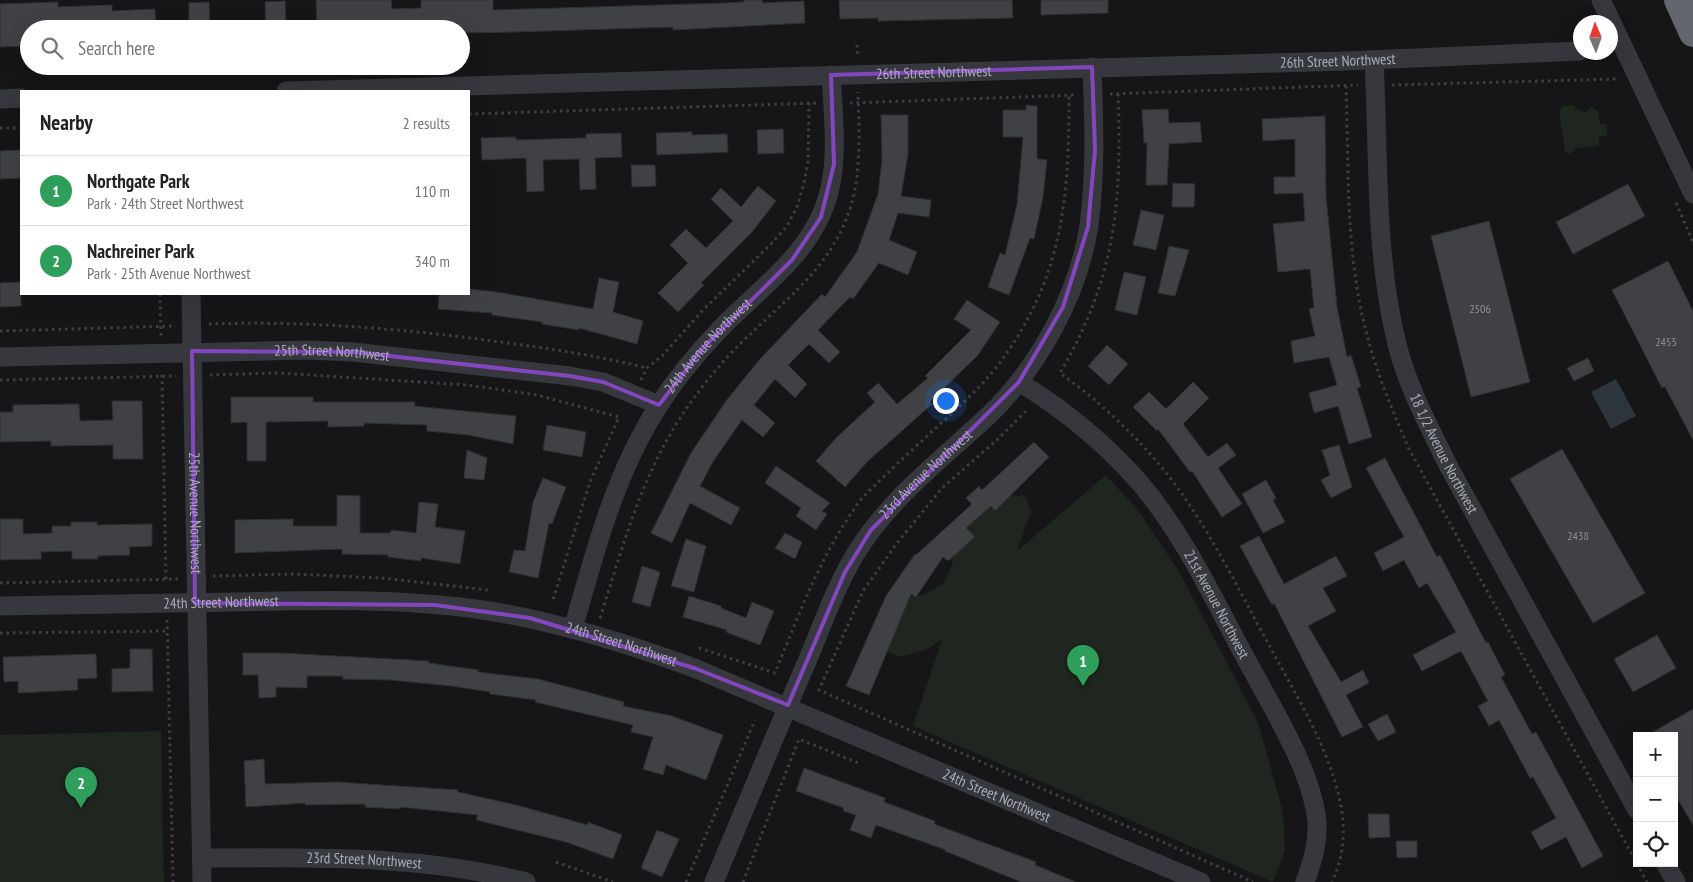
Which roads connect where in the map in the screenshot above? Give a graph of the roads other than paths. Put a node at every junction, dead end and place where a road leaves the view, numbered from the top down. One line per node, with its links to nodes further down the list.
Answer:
1 (1601, 0): 3 (street)
2 (1678, 0): 4 (highway)
3 (1606, 15)
4 (1693, 33)
5 (1573, 51): 7 (street, 26th Street Northwest)
6 (1618, 51): 13 (street)
7 (1374, 60): 8 (street, 26th Street Northwest); 23 (street, 18 1/2 Avenue Northwest)
8 (1092, 67): 9 (street, 26th Street Northwest); 17 (street, 23rd Avenue Northwest)
9 (831, 75): 10 (street, 26th Street Northwest); 18 (street, 24th Avenue Northwest)
10 (320, 90)
11 (20, 98): 12 (street)
12 (0, 99)
13 (1693, 194)
14 (191, 295): 15 (street, 25th Avenue Northwest)
15 (192, 351): 16 (street, 25th Street Northwest); 18 (street, 25th Street Northwest); 19 (street, 25th Avenue Northwest)
16 (0, 357)
17 (1019, 382): 22 (street, 23rd Avenue Northwest); 30 (street, 21st Avenue Northwest)
18 (660, 405): 21 (street, 24th Avenue Northwest)
19 (195, 603): 20 (street, 24th Street Northwest); 21 (street, 24th Street Northwest); 24 (street, 25th Avenue Northwest)
20 (0, 606)
21 (573, 629): 22 (street, 24th Street Northwest)
22 (788, 705): 28 (street, 23rd Avenue Northwest); 29 (street, 24th Street Northwest)
23 (1633, 803)
24 (202, 858): 26 (street, 25th Avenue Northwest); 27 (street, 23rd Street Northwest)
25 (1668, 867): 31 (street)
26 (202, 882)
27 (526, 882)
28 (714, 882)
29 (1201, 882)
30 (1305, 882)
31 (1676, 882)

